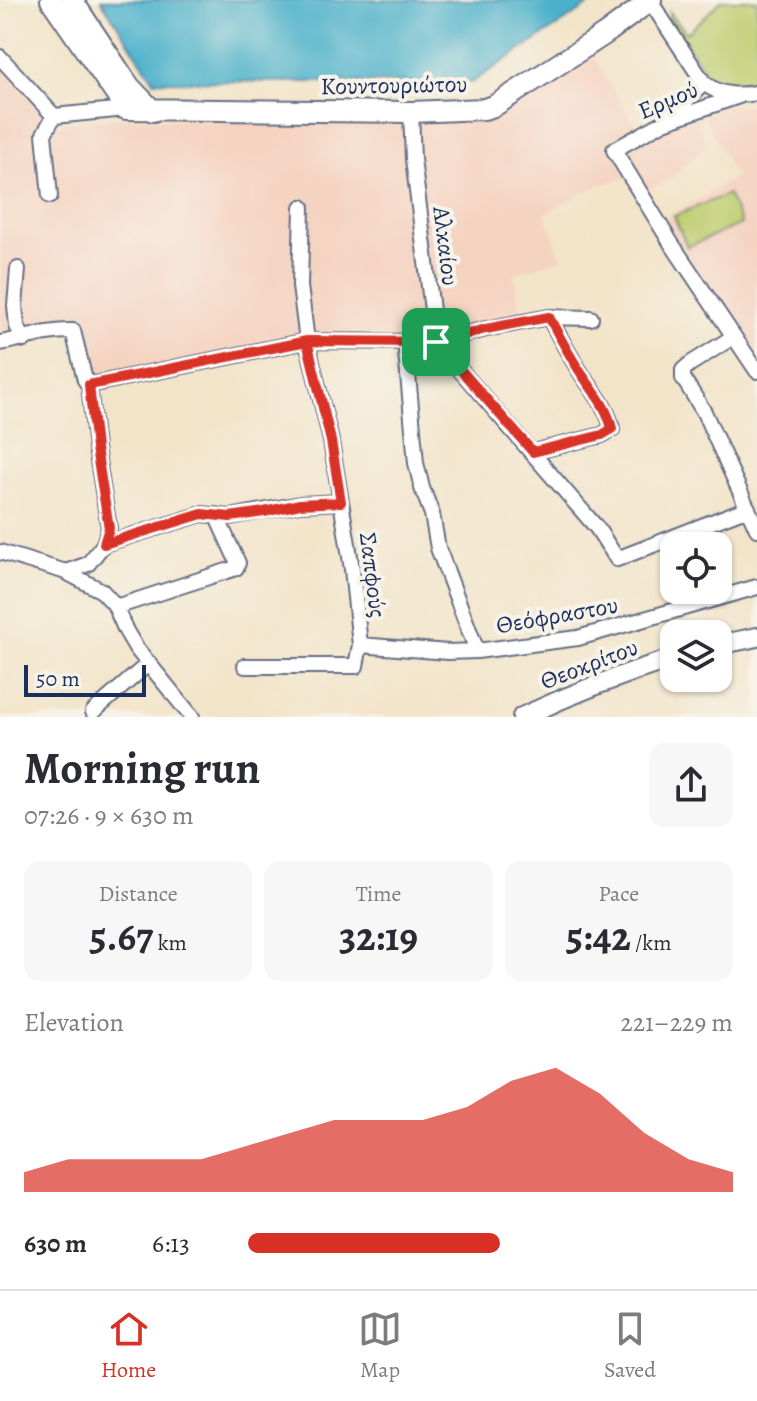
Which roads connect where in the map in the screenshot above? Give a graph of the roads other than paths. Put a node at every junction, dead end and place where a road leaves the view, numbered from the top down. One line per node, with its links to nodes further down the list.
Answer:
1 (51, 0): 7 (main road)
2 (72, 0): 8 (main road)
3 (651, 1): 5 (street); 9 (main road, Κουντουριώτου)
4 (0, 57): 10 (street)
5 (704, 83): 6 (street); 11 (street)
6 (750, 94): 11 (street, Ερμού)
7 (126, 109): 8 (main road, Κουντουριώτου); 10 (street)
8 (153, 111): 9 (main road, Κουντουριώτου)
9 (411, 112): 21 (street, Αλκαίου)
10 (54, 116): 12 (street)
11 (664, 122): 17 (street, Ερμού)
12 (50, 196)
13 (302, 207): 19 (street, Σαπφούς)
14 (18, 269): 18 (street)
15 (549, 317): 16 (street); 21 (street); 25 (street)
16 (591, 318)
17 (733, 337): 23 (street); 27 (street)
18 (24, 340): 22 (street); 24 (street)
19 (307, 341): 20 (street); 24 (street); 26 (street, Σαπφούς)
20 (405, 341): 21 (street); 38 (street)
21 (436, 342): 25 (street)
22 (0, 343)
23 (757, 371)
24 (89, 385): 30 (street)
25 (533, 452): 27 (street)
26 (341, 502): 28 (street); 37 (street, Σαπφούς)
27 (748, 508): 29 (street)
28 (216, 515): 30 (street); 34 (street)
29 (757, 529)
30 (104, 544): 32 (street)
31 (0, 552): 32 (street)
32 (66, 572): 34 (street)
33 (757, 587): 38 (street, Θεόφραστου)
34 (116, 607): 40 (street)
35 (757, 637): 36 (street)
36 (732, 642)
37 (360, 645): 38 (street, Θεόφραστου); 41 (street, Σαπφούς)
38 (477, 651)
39 (660, 662): 44 (street, Θεοκρίτου)
40 (149, 663): 42 (street); 43 (street)
41 (245, 666)
42 (93, 712)
43 (192, 717)
44 (522, 717)

